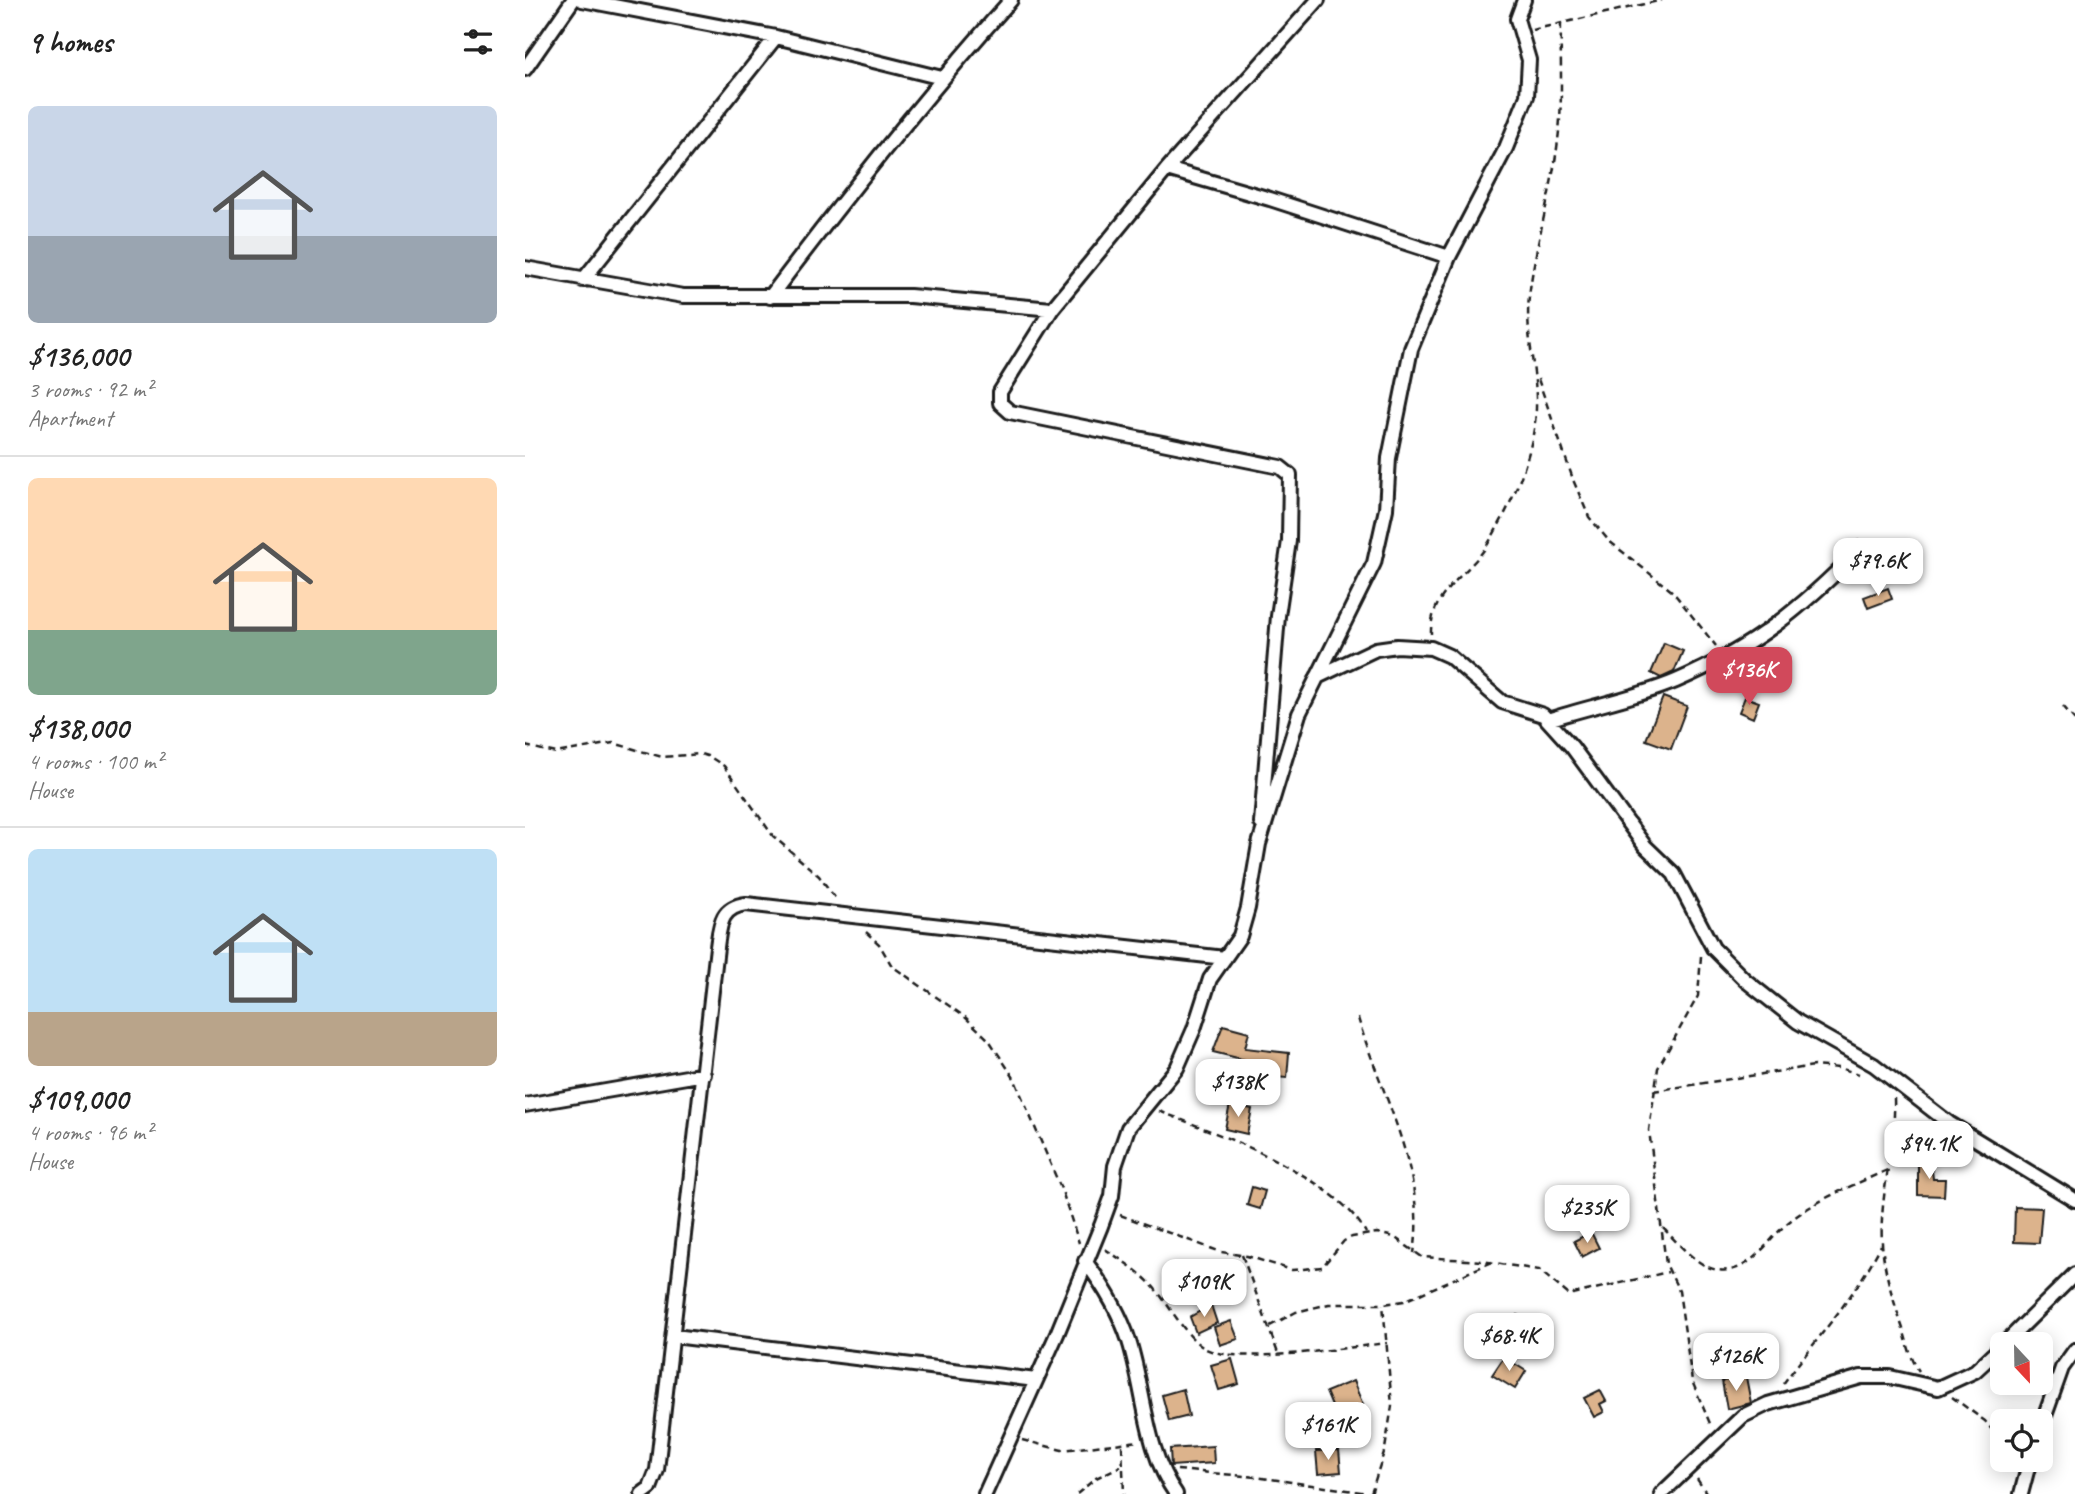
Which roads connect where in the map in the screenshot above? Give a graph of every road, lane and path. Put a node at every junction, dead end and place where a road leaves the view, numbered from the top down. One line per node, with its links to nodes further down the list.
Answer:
1 (573, 0): 10 (street)
2 (582, 0): 9 (street)
3 (1011, 0): 11 (street)
4 (1318, 0): 12 (street)
5 (1524, 0): 8 (street)
6 (1662, 0): 7 (path)
7 (1561, 23): 8 (path); 18 (path)
8 (1518, 29): 13 (street)
9 (776, 37): 11 (street); 15 (street)
10 (525, 69)
11 (941, 78): 16 (street)
12 (1167, 169): 13 (street); 17 (street)
13 (1449, 257): 22 (street)
14 (525, 268): 15 (street)
15 (583, 280): 16 (street)
16 (770, 298): 17 (street)
17 (1052, 309): 27 (street)
18 (1537, 376): 20 (path); 21 (path)
19 (1861, 548): 21 (street)
20 (1431, 648): 22 (street); 24 (street)
21 (1725, 658): 24 (street)
22 (1317, 677): 27 (street)
23 (2063, 706): 25 (path)
24 (1548, 720): 30 (street)
25 (2075, 720)
26 (525, 748): 28 (path)
27 (1259, 844): 31 (street)
28 (847, 915): 31 (street); 33 (street)
29 (865, 931): 48 (path)
30 (1705, 934): 35 (street); 36 (path)
31 (1225, 958): 38 (street)
32 (1359, 1018): 46 (path)
33 (704, 1074): 37 (street); 55 (street)
34 (1862, 1075): 36 (path)
35 (1890, 1080): 39 (path); 40 (street)
36 (1653, 1091): 42 (path)
37 (525, 1105)
38 (1146, 1106): 41 (street); 43 (path)
39 (1890, 1169): 42 (path); 45 (path)
40 (2075, 1200)
41 (1107, 1210): 44 (street); 47 (path)
42 (1661, 1227): 50 (path)
43 (1366, 1234): 46 (path); 47 (path)
44 (1094, 1242): 48 (street); 58 (path)
45 (1882, 1244): 61 (path); 62 (path)
46 (1414, 1253): 49 (path)
47 (1242, 1255): 53 (path)
48 (1086, 1261): 60 (street); 66 (street)
49 (1492, 1262): 50 (path); 52 (path)
50 (1668, 1272): 67 (path)
51 (2075, 1274): 54 (street)
52 (1383, 1304): 53 (path); 56 (path)
53 (1270, 1326): 58 (path)
54 (2016, 1332)
55 (674, 1336): 60 (street); 73 (street)
56 (1387, 1343): 58 (path); 78 (path)
57 (2075, 1350): 63 (street)
58 (1279, 1356)
59 (1990, 1357): 61 (street)
60 (1036, 1380): 65 (street)
61 (1933, 1387): 62 (street); 64 (path)
62 (1768, 1404): 67 (street)
63 (2047, 1409)
64 (1990, 1429)
65 (1012, 1436): 68 (path); 74 (street)
66 (1152, 1437): 68 (path); 71 (street)
67 (1717, 1438): 70 (street)
68 (1122, 1445): 69 (path)
69 (1121, 1466): 75 (path); 76 (path)
70 (1689, 1467): 79 (street); 80 (path)
71 (1163, 1469): 77 (street); 78 (path)
72 (2027, 1472): 81 (street)
73 (642, 1494)
74 (985, 1494)
75 (1077, 1494)
76 (1123, 1494)
77 (1176, 1494)
78 (1373, 1494)
79 (1661, 1494)
80 (1707, 1494)
81 (2021, 1494)

